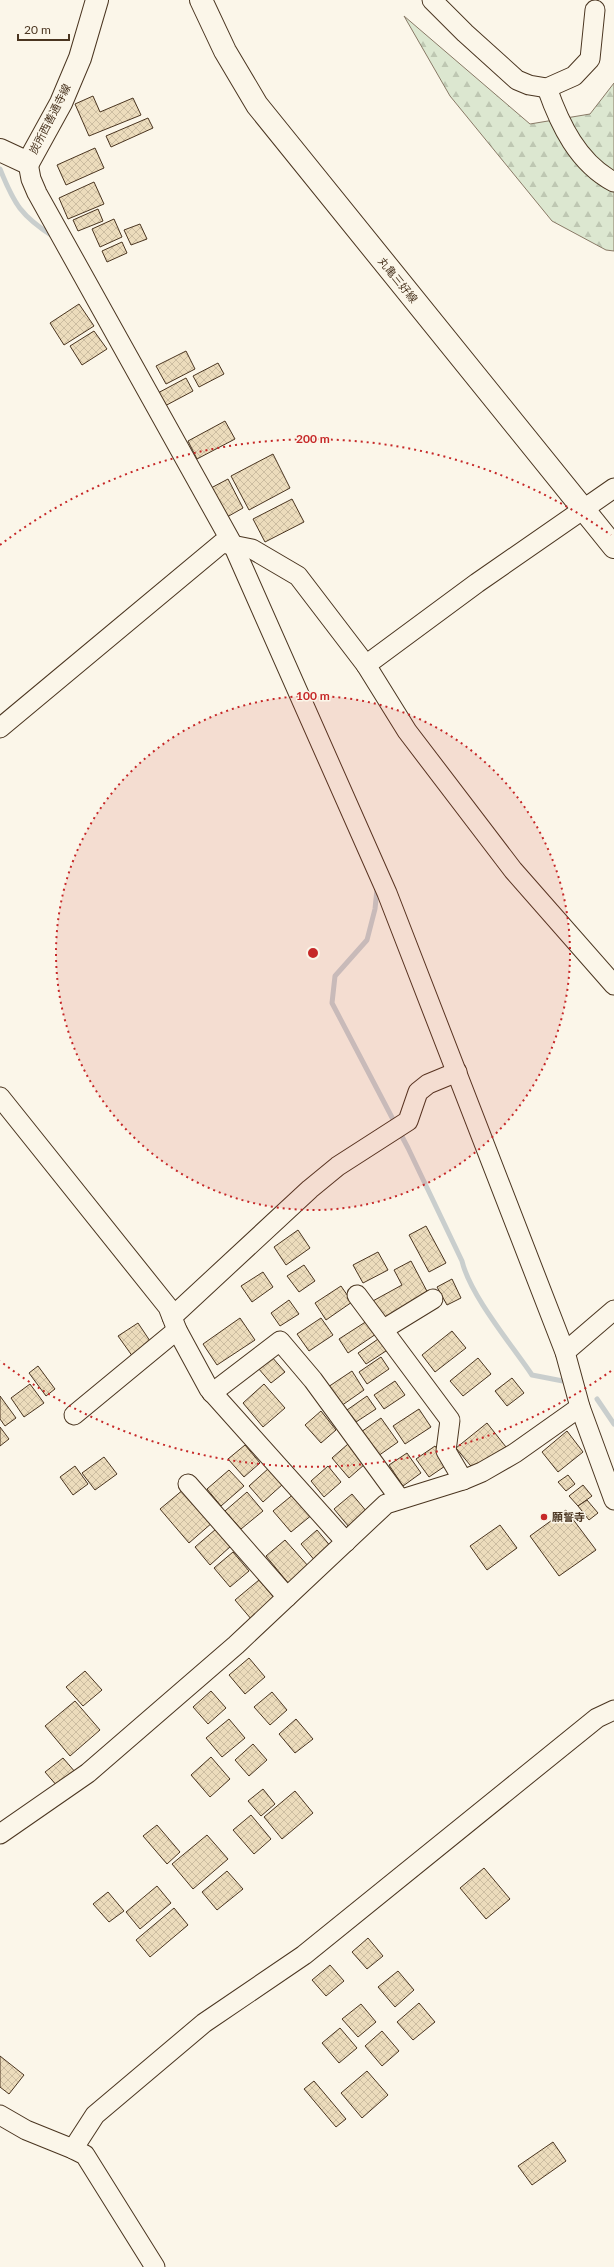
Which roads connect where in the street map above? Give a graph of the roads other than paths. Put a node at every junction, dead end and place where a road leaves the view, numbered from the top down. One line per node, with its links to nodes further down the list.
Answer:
1 (96, 0): 7 (main road, 炭所西善通寺線)
2 (201, 0): 10 (main road, 丸亀三好線)
3 (432, 0): 5 (street)
4 (594, 10): 5 (street)
5 (547, 88): 8 (street)
6 (0, 150): 7 (main road, 炭所西善通寺線)
7 (28, 163): 11 (street)
8 (614, 182)
9 (614, 488): 10 (street)
10 (585, 509): 12 (main road, 丸亀三好線); 13 (street)
11 (227, 544): 13 (street); 14 (street); 16 (street)
12 (614, 547)
13 (366, 665): 15 (street)
14 (0, 728)
15 (614, 985)
16 (457, 1072): 21 (street); 23 (street)
17 (3, 1106): 21 (street)
18 (357, 1295): 22 (street)
19 (433, 1299): 22 (street)
20 (614, 1310): 23 (street)
21 (174, 1323): 24 (street); 26 (street)
22 (384, 1329): 27 (street)
23 (565, 1352): 25 (street)
24 (212, 1394): 29 (street); 31 (street)
25 (580, 1407): 27 (street); 30 (street)
26 (74, 1415)
27 (463, 1480): 29 (street)
28 (188, 1484): 32 (street)
29 (400, 1499): 31 (street)
30 (614, 1500)
31 (346, 1542): 32 (street)
32 (287, 1597): 34 (street)
33 (614, 1710): 36 (street)
34 (0, 1834)
35 (0, 2115): 36 (street)
36 (74, 2149): 37 (street)
37 (155, 2267)

